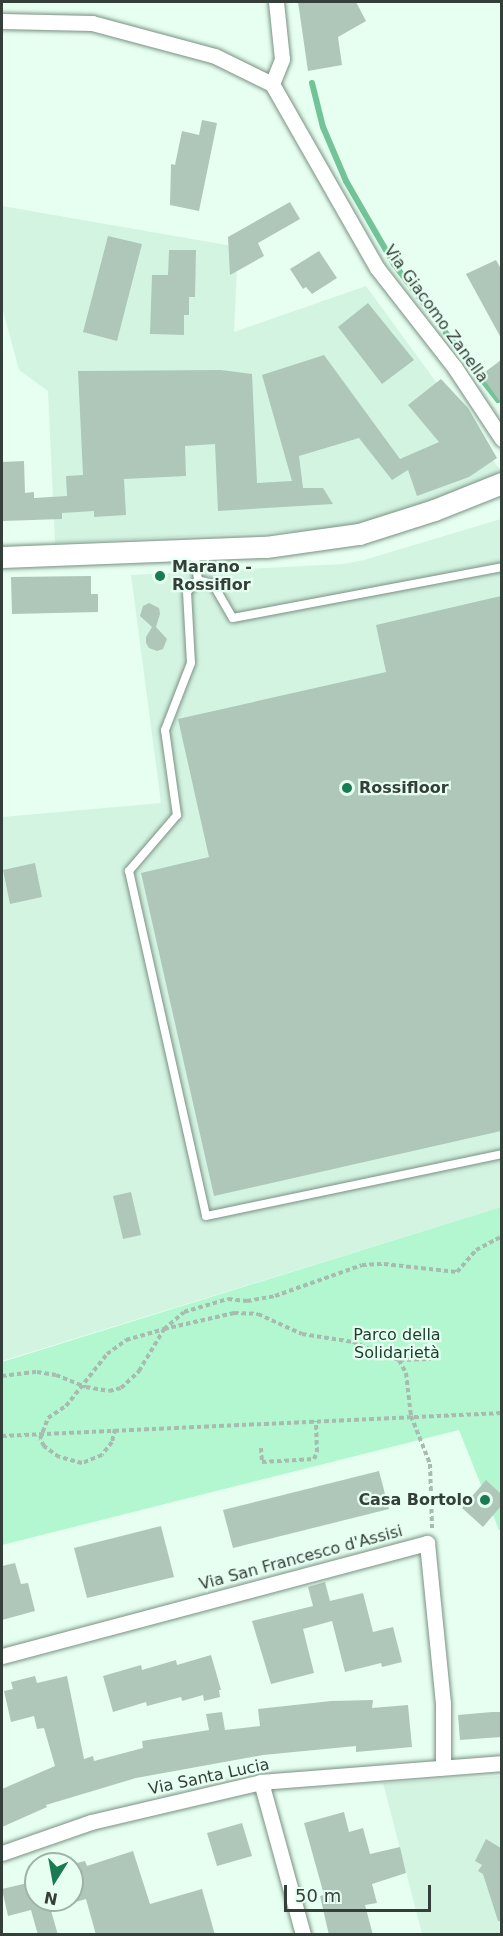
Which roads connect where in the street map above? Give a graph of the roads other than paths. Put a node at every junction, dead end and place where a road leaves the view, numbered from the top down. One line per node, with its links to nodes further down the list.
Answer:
1 (276, 2): 3 (street)
2 (2, 21): 3 (street)
3 (272, 84): 4 (street, Via Giacomo Zanella)
4 (501, 439)
5 (501, 483): 6 (street)
6 (194, 550): 7 (street); 9 (lane)
7 (2, 557)
8 (501, 567): 9 (lane)
9 (198, 580): 10 (lane)
10 (501, 1154)
11 (2, 1656): 13 (street, Via San Francesco d'Assisi)
12 (501, 1764): 13 (street, Via Santa Lucia)
13 (443, 1767): 14 (street, Via Santa Lucia)
14 (261, 1782): 15 (street, Via Santa Lucia); 16 (street)
15 (2, 1853)
16 (303, 1935)

